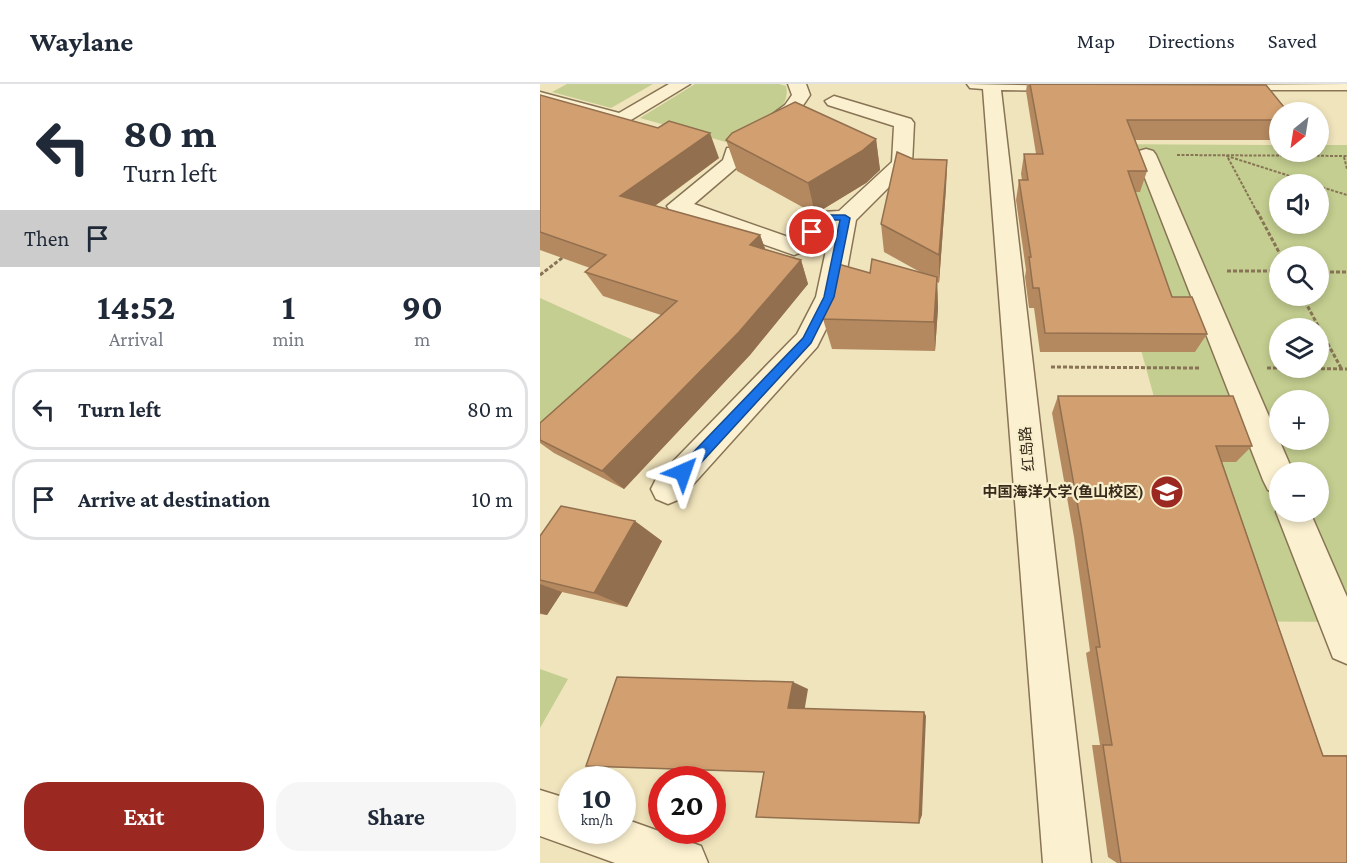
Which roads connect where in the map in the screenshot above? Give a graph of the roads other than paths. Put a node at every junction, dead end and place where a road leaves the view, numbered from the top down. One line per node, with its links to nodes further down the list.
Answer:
1 (681, 84): 9 (street)
2 (797, 84): 12 (street)
3 (998, 85): 6 (street); 23 (street, 红岛路)
4 (1203, 85): 5 (street)
5 (1347, 85)
6 (1084, 86)
7 (540, 97): 9 (street)
8 (834, 101): 14 (street)
9 (621, 120): 10 (street)
10 (644, 127)
11 (711, 146): 12 (street)
12 (734, 152): 14 (street)
13 (1146, 155): 15 (street)
14 (845, 218): 16 (street)
15 (1272, 462)
16 (668, 489)
17 (1297, 522): 18 (street)
18 (1347, 644)
19 (540, 813): 20 (street)
20 (558, 819)
21 (629, 844): 22 (street)
22 (684, 863)
23 (1067, 863)

